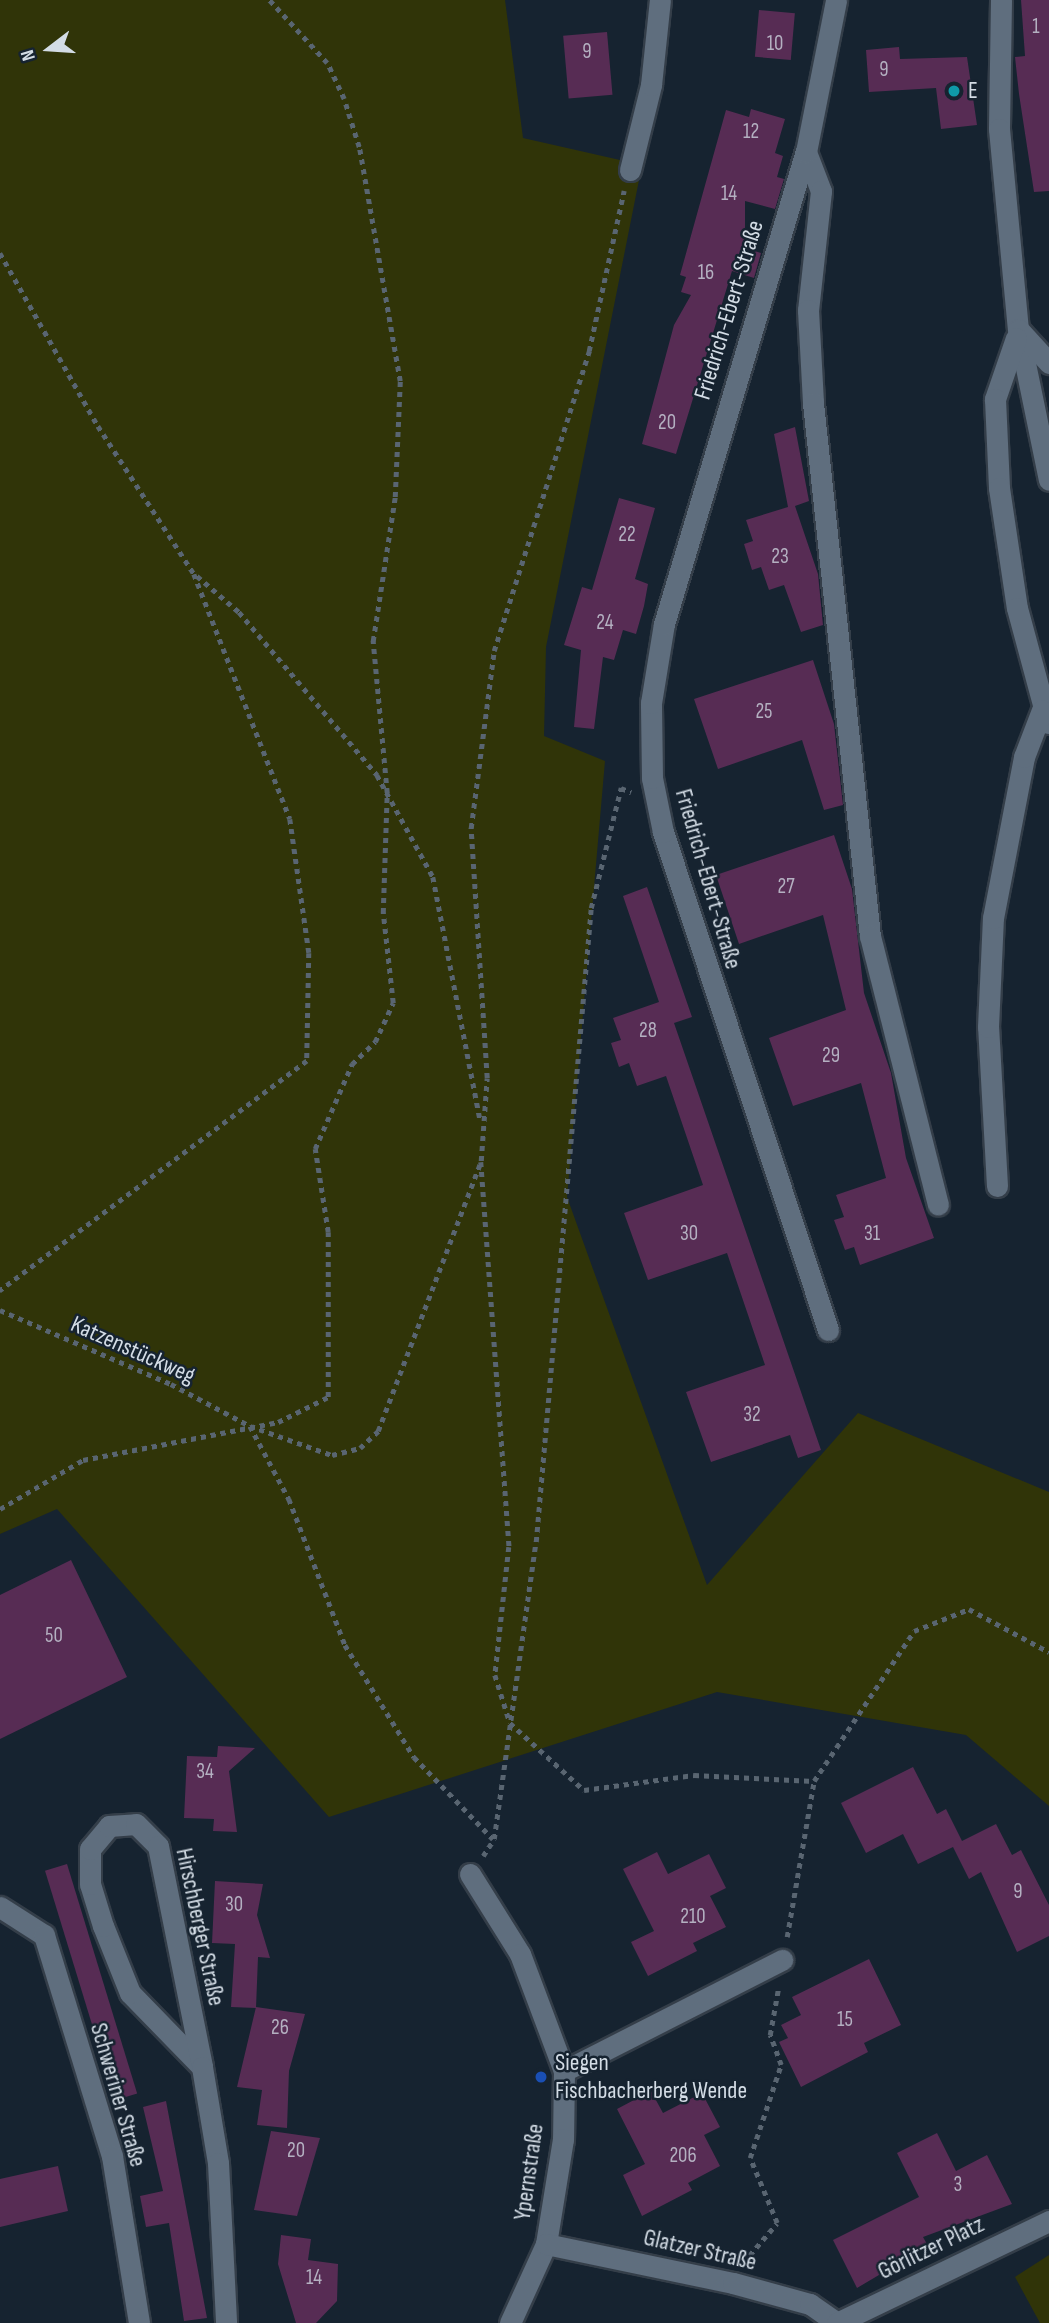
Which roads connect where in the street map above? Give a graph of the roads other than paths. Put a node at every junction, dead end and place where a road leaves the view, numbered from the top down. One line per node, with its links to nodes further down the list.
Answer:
1 (660, 0): 5 (street)
2 (836, 0): 4 (street, Friedrich-Ebert-Straße)
3 (1000, 0): 6 (street)
4 (806, 152): 11 (street); 12 (street, Friedrich-Ebert-Straße)
5 (630, 170)
6 (1018, 329): 7 (street); 8 (street); 9 (street)
7 (1049, 363)
8 (1049, 480)
9 (1046, 718): 10 (street)
10 (998, 1186)
11 (938, 1205)
12 (828, 1330)
13 (470, 1874): 17 (street, Ypernstraße)
14 (0, 1907): 20 (street, Schweriner Straße)
15 (782, 1960): 17 (street)
16 (202, 2067): 16 (street, Hirschberger Straße); 21 (street, Hirschberger Straße)
17 (564, 2071): 19 (street, Ypernstraße)
18 (1049, 2221): 23 (street, Görlitzer Platz)
19 (546, 2244): 22 (street, Ypernstraße); 23 (street, Glatzer Straße)
20 (139, 2323)
21 (226, 2323)
22 (510, 2323)
23 (837, 2323)

